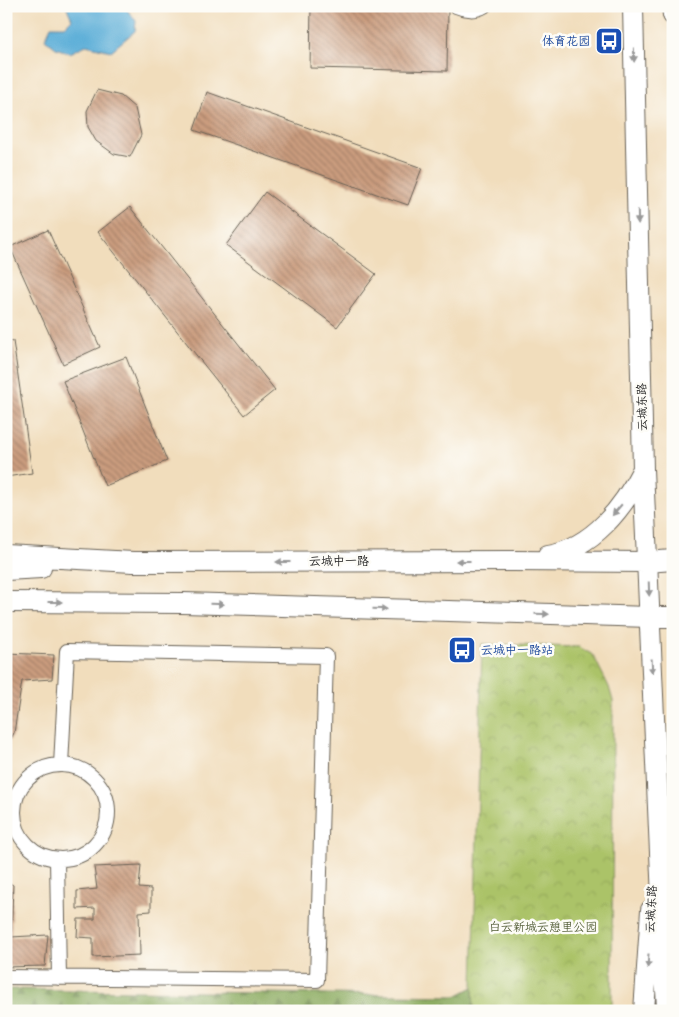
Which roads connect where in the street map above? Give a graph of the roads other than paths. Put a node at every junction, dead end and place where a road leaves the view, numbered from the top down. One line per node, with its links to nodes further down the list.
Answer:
1 (456, 6): 2 (street)
2 (484, 6)
3 (633, 6): 6 (main road, 云城东路, one-way to 6)
4 (672, 6): 5 (main road)
5 (673, 15)
6 (643, 469): 9 (main road, one-way to 9); 11 (main road, 云城东路)
7 (6, 555): 10 (main road, 云城中一路)
8 (673, 560): 11 (main road, 云城中一路)
9 (512, 561): 10 (main road, 云城中一路, one-way to 10); 11 (main road, 云城中一路)
10 (133, 562): 12 (main road)
11 (647, 562): 14 (main road, 云城东路, one-way to 14)
12 (6, 570)
13 (6, 602): 14 (main road, one-way to 14)
14 (650, 617): 15 (main road); 17 (main road, 云城东路, one-way to 17)
15 (673, 617)
16 (61, 765): 18 (street); 19 (street); 21 (street)
17 (658, 808): 22 (main road, 云城东路, one-way to 22); 23 (main road, 云城东路)
18 (10, 809): 19 (street)
19 (57, 859): 21 (street)
20 (6, 977): 21 (street)
21 (59, 978)
22 (644, 1011)
23 (667, 1011)

